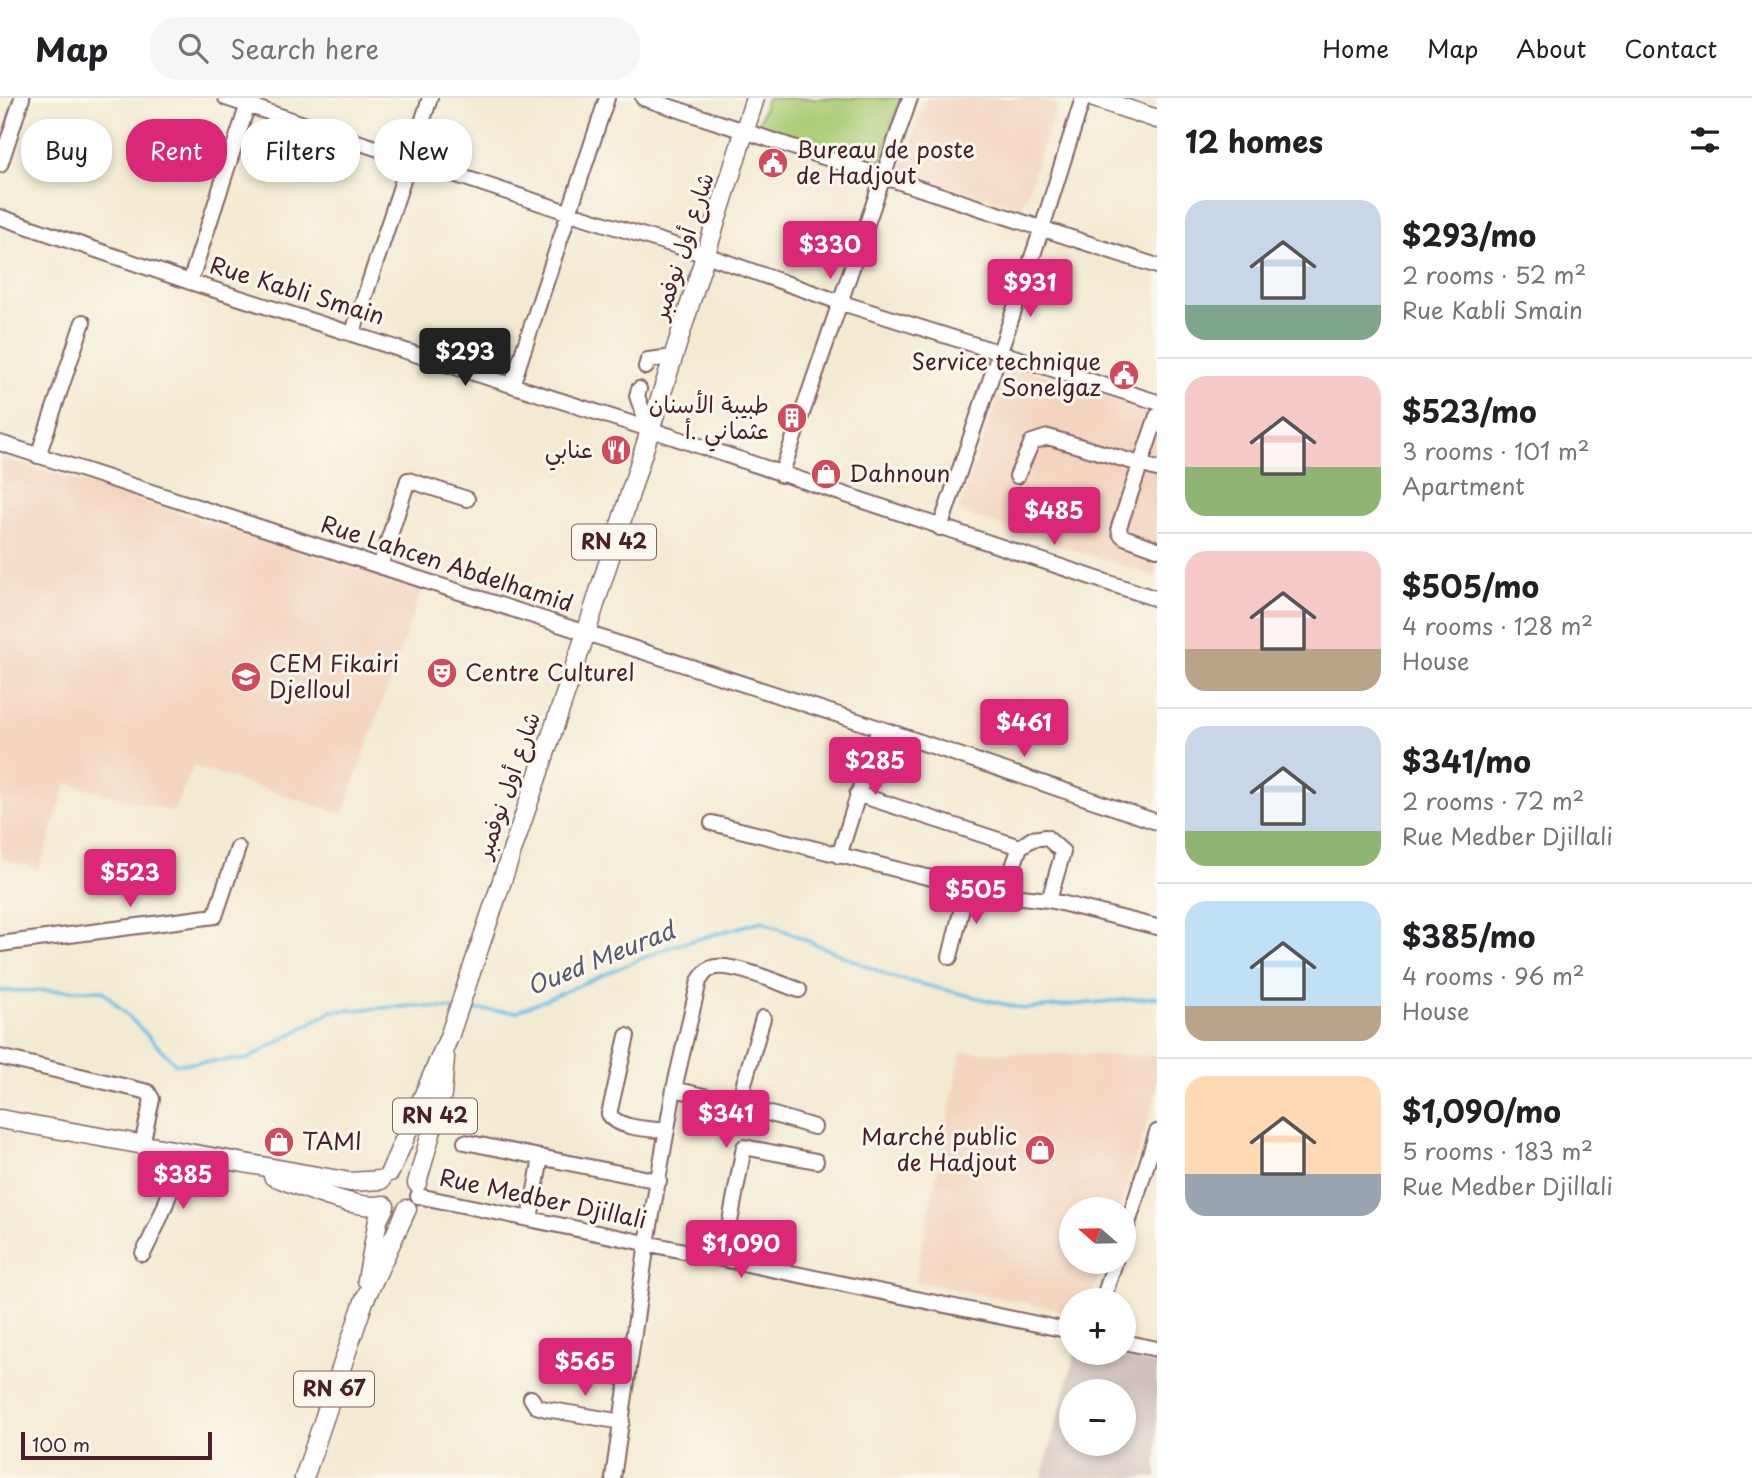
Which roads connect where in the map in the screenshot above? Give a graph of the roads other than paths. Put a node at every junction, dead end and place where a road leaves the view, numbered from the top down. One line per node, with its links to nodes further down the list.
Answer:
1 (22, 98): 15 (street)
2 (226, 98): 10 (street)
3 (430, 98): 11 (street)
4 (607, 98): 19 (street)
5 (643, 98): 13 (street)
6 (755, 98): 13 (main road, شارع أول نوفمبر / RN 42)
7 (910, 98): 16 (street)
8 (1083, 98): 21 (street)
9 (1094, 98): 12 (main road)
10 (249, 102): 14 (street); 24 (street)
11 (423, 119)
12 (1157, 119)
13 (744, 132): 16 (street); 22 (main road, شارع أول نوفمبر / RN 42)
14 (374, 146)
15 (0, 165)
16 (884, 178): 21 (street); 25 (street)
17 (472, 180): 19 (street)
18 (403, 182): 27 (street)
19 (570, 213): 22 (street); 31 (street)
20 (0, 218): 24 (street, Rue Kabli Smain)
21 (1042, 228): 23 (street); 28 (street)
22 (706, 255): 25 (street); 29 (main road, شارع أول نوفمبر / RN 42)
23 (1157, 266)
24 (190, 282): 27 (street, Rue Kabli Smain)
25 (842, 303): 28 (street); 40 (street)
26 (82, 322): 37 (street)
27 (354, 332): 31 (street, Rue Kabli Smain)
28 (1000, 352): 33 (street); 43 (street)
29 (673, 357): 30 (street); 35 (main road, شارع أول نوفمبر / RN 42)
30 (646, 367)
31 (512, 385): 35 (street, Rue Kabli Smain)
32 (639, 389): 35 (street)
33 (1157, 402)
34 (1157, 416): 38 (street)
35 (649, 429): 40 (street, Rue Kabli Smain); 47 (main road, شارع أول نوفمبر / RN 42)
36 (0, 443): 37 (street, Rue Lahcen Abdelhamid)
37 (38, 456): 45 (street, Rue Lahcen Abdelhamid)
38 (1141, 465): 39 (street); 41 (street); 44 (street)
39 (1157, 469)
40 (781, 475): 43 (street, Rue Kabli Smain)
41 (1017, 476)
42 (467, 499): 45 (street)
43 (940, 528): 46 (street, Rue Kabli Smain)
44 (1157, 549)
45 (380, 566): 47 (street, Rue Lahcen Abdelhamid)
46 (1157, 599)
47 (586, 633): 48 (street, Rue Lahcen Abdelhamid); 64 (main road, شارع أول نوفمبر / RN 42)
48 (879, 728): 49 (street); 50 (street, Rue Lahcen Abdelhamid)
49 (857, 794): 52 (street); 54 (street)
50 (1157, 822)
51 (712, 823): 54 (street)
52 (1020, 847): 56 (street); 57 (street)
53 (238, 848): 59 (street)
54 (839, 856): 55 (street)
55 (967, 887): 56 (street); 60 (street)
56 (1003, 895): 57 (street)
57 (1049, 900): 58 (street)
58 (1157, 927)
59 (0, 944)
60 (950, 957)
61 (799, 990): 66 (street)
62 (764, 1018): 67 (street)
63 (627, 1036): 70 (street)
64 (447, 1042): 78 (main road, RN 42); 80 (main road, RN 42)
65 (0, 1057): 73 (street)
66 (674, 1089): 67 (street); 70 (street)
67 (738, 1104): 69 (street)
68 (0, 1119): 73 (main road)
69 (814, 1127)
70 (667, 1131): 79 (street)
71 (1157, 1132): 81 (street)
72 (466, 1142): 75 (street)
73 (142, 1145): 74 (main road)
74 (181, 1153): 77 (main road); 85 (street)
75 (541, 1157): 79 (street); 83 (street)
76 (816, 1161): 86 (street)
77 (240, 1164): 78 (main road); 82 (main road)
78 (386, 1176): 80 (main road); 82 (main road)
79 (659, 1181): 84 (street)
80 (414, 1196): 82 (main road); 83 (street, Rue Medber Djillali); 87 (main road, RN 67)
81 (1136, 1198)
82 (384, 1206): 87 (main road, RN 67)
83 (530, 1219): 84 (street, Rue Medber Djillali)
84 (647, 1243): 86 (street, Rue Medber Djillali); 92 (street)
85 (143, 1254)
86 (723, 1259): 88 (street, Rue Medber Djillali)
87 (364, 1301): 93 (main road, RN 67)
88 (1059, 1329)
89 (1136, 1345): 90 (street)
90 (1157, 1349)
91 (531, 1398): 92 (street)
92 (622, 1422): 94 (street)
93 (304, 1478)
94 (612, 1478)

